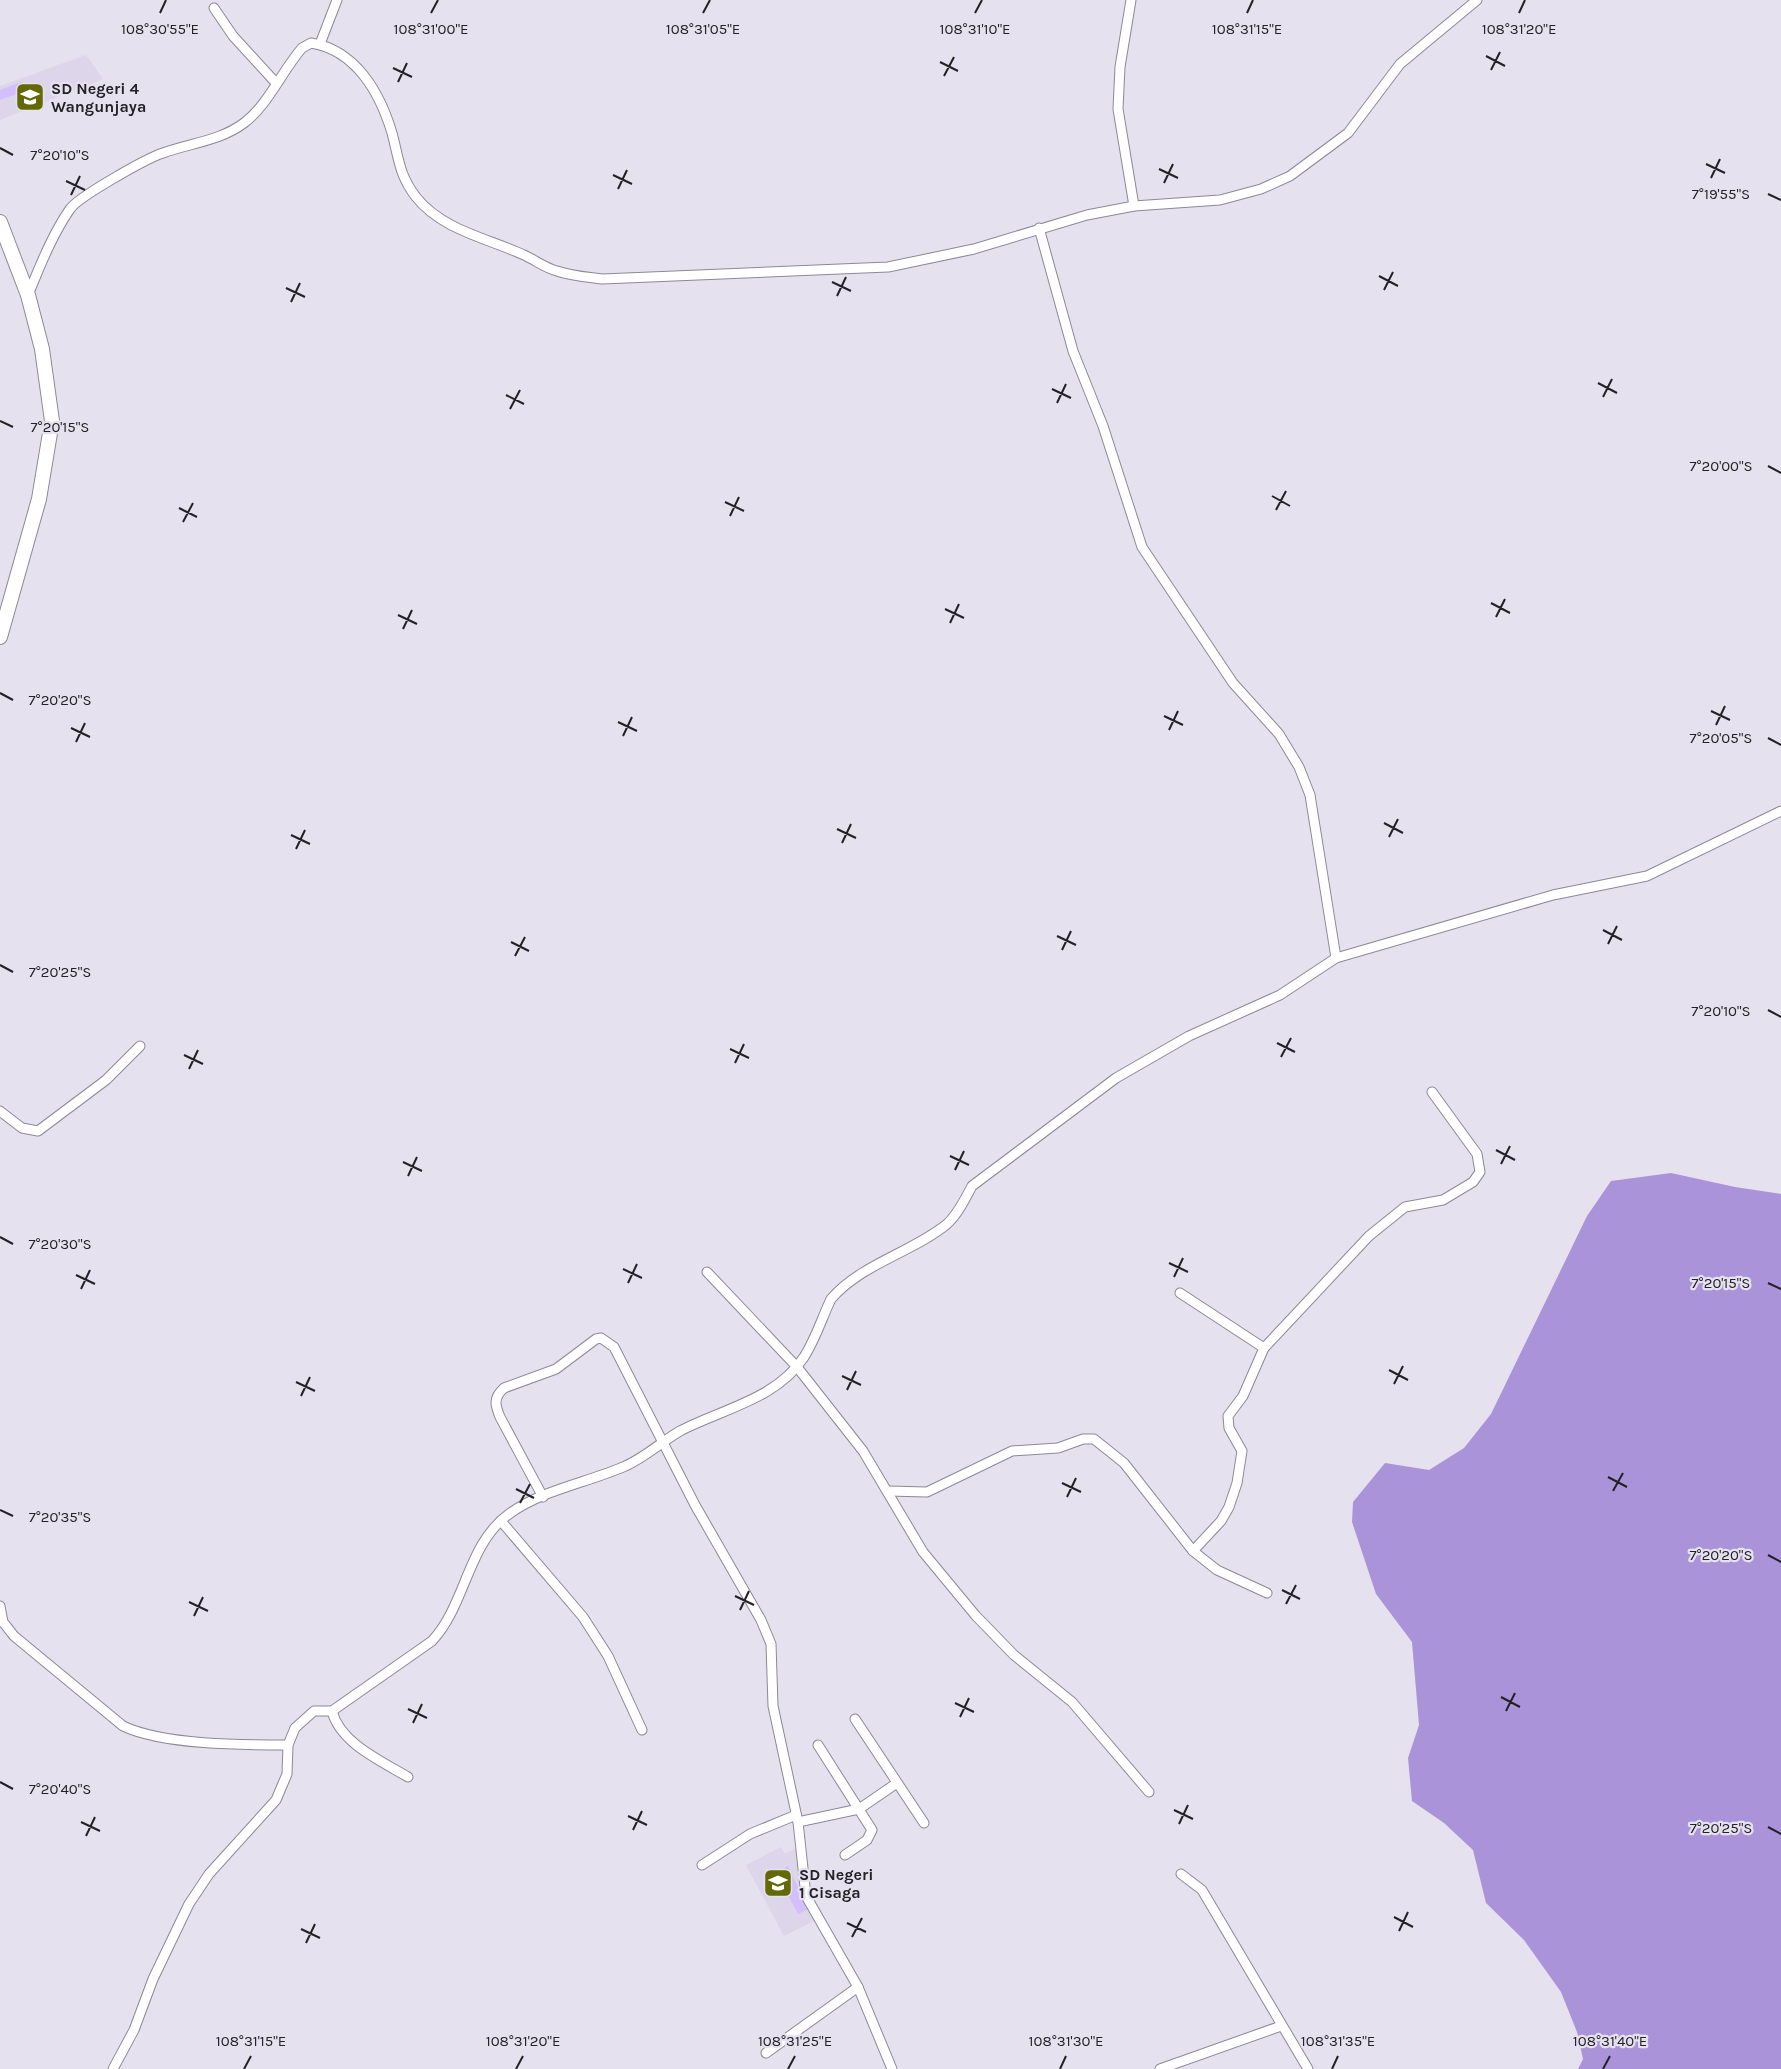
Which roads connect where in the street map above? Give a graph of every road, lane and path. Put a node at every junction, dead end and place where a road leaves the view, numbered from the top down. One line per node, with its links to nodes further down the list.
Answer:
1 (337, 0): 5 (street)
2 (1131, 0): 7 (street)
3 (1477, 0): 7 (street)
4 (214, 8): 6 (street)
5 (320, 44): 6 (street); 9 (street)
6 (276, 83): 10 (street)
7 (1134, 206): 9 (street)
8 (0, 222): 10 (main road)
9 (1039, 228): 13 (street)
10 (28, 296): 11 (main road)
11 (0, 637)
12 (1781, 811): 13 (street)
13 (1336, 958): 20 (street)
14 (140, 1046): 16 (street)
15 (1432, 1092): 19 (street)
16 (0, 1111)
17 (707, 1272): 20 (street)
18 (1180, 1293): 19 (street)
19 (1264, 1348): 25 (street)
20 (797, 1367): 21 (street); 22 (street)
21 (662, 1442): 23 (street); 23 (street); 37 (street)
22 (888, 1491): 25 (street); 35 (street)
23 (543, 1497): 24 (street)
24 (501, 1521): 28 (street); 30 (street)
25 (1193, 1551): 26 (street)
26 (1267, 1593)
27 (0, 1606): 31 (street)
28 (332, 1711): 31 (street); 33 (street)
29 (855, 1719): 34 (street)
30 (642, 1730)
31 (288, 1745): 45 (street)
32 (818, 1745): 36 (street)
33 (408, 1777)
34 (897, 1783): 36 (street); 38 (street)
35 (1149, 1792)
36 (859, 1809): 37 (street); 39 (street)
37 (797, 1818): 40 (street); 42 (street)
38 (924, 1823)
39 (845, 1855)
40 (702, 1865)
41 (1181, 1874): 43 (street)
42 (858, 1987): 44 (street); 46 (street)
43 (1281, 2026): 47 (street); 48 (street)
44 (766, 2053)
45 (113, 2069)
46 (892, 2069)
47 (1160, 2069)
48 (1308, 2069)

